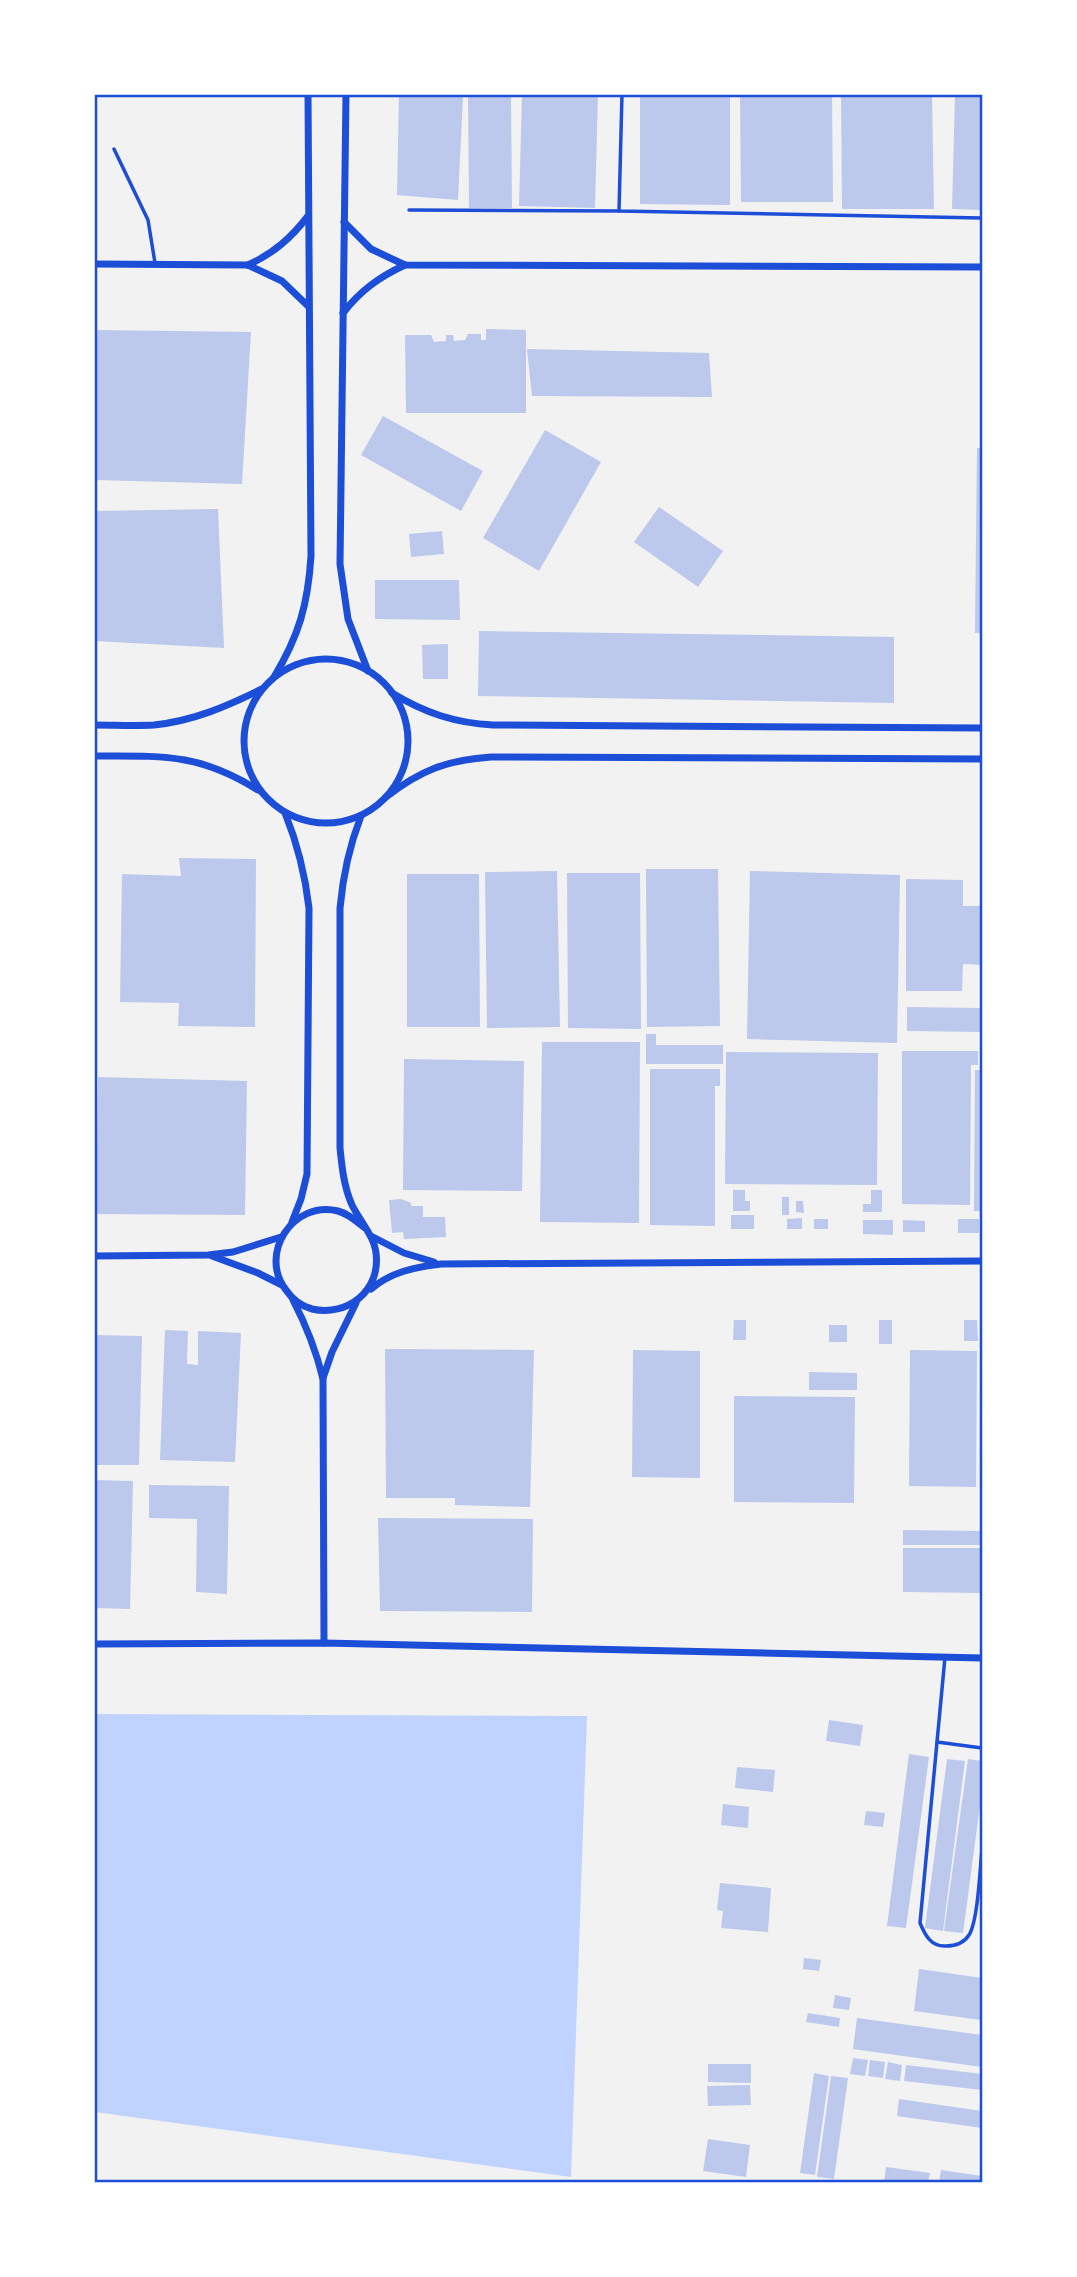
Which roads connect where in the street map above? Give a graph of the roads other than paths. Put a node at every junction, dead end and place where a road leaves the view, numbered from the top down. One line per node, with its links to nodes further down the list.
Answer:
1 (308, 94): 7 (street)
2 (346, 94): 9 (street)
3 (622, 94): 6 (lane)
4 (114, 149): 11 (lane)
5 (409, 210): 6 (lane)
6 (619, 211): 8 (lane)
7 (308, 216): 12 (street); 15 (street)
8 (982, 218)
9 (344, 222): 13 (street); 16 (street)
10 (94, 264): 11 (street)
11 (155, 265): 12 (street)
12 (248, 265): 15 (street)
13 (405, 265): 14 (street); 16 (street)
14 (982, 267)
15 (309, 307): 18 (street)
16 (343, 313): 17 (street)
17 (368, 671): 18 (street); 20 (street)
18 (274, 677): 19 (street)
19 (263, 688): 21 (street); 25 (street)
20 (392, 693): 22 (street); 26 (street)
21 (94, 724)
22 (982, 728)
23 (94, 756): 25 (street)
24 (982, 759): 26 (street)
25 (261, 792): 27 (street)
26 (386, 797): 28 (street)
27 (284, 812): 28 (street); 29 (street)
28 (361, 816): 30 (street)
29 (291, 1224): 30 (street); 32 (street)
30 (365, 1228): 31 (street)
31 (370, 1236): 36 (street); 38 (street)
32 (281, 1237): 33 (street); 37 (street)
33 (208, 1255): 34 (street); 37 (street)
34 (94, 1256)
35 (982, 1261): 36 (street)
36 (441, 1264): 38 (street)
37 (282, 1285): 39 (street)
38 (365, 1294): 40 (street)
39 (292, 1298): 40 (street); 41 (street)
40 (356, 1302): 41 (street)
41 (323, 1379): 42 (street)
42 (324, 1643): 43 (street); 44 (street)
43 (94, 1644)
44 (945, 1657): 45 (street); 46 (lane)
45 (982, 1658)
46 (937, 1742): 47 (lane); 48 (lane)
47 (982, 1748)
48 (982, 1849)

